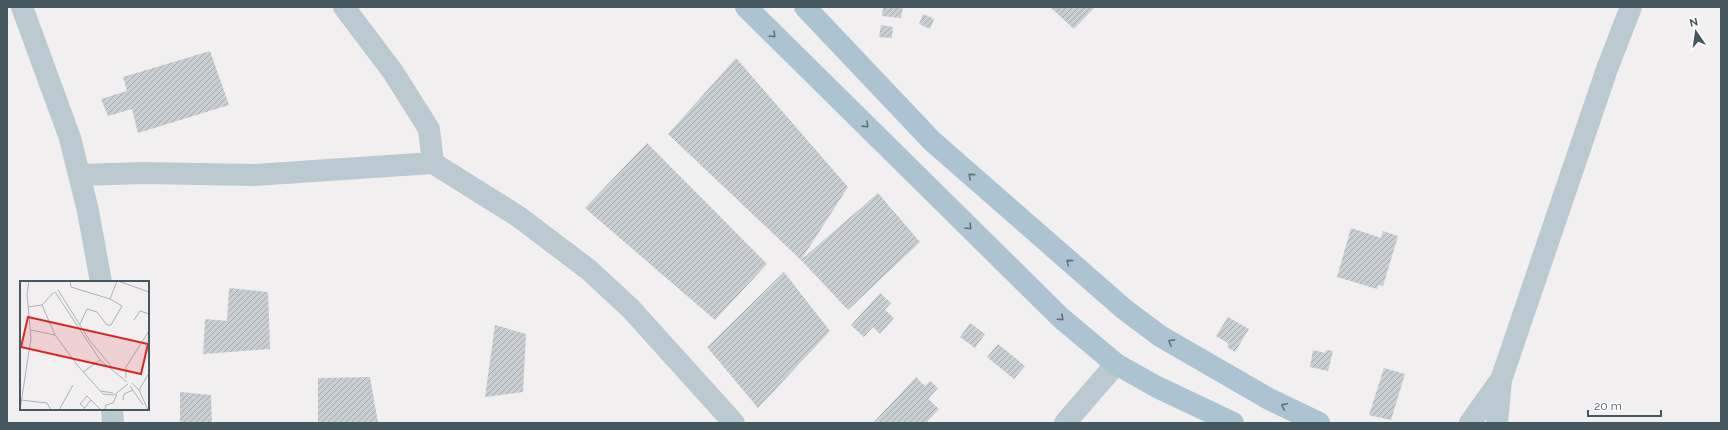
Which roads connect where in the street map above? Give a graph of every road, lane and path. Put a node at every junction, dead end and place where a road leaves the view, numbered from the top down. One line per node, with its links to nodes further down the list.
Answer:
1 (22, 7): 7 (street)
2 (344, 7): 6 (street)
3 (746, 7): 9 (main road, one-way to 9)
4 (805, 7): 16 (main road, one-way to 4)
5 (1631, 7): 10 (street)
6 (432, 163): 7 (street); 13 (street)
7 (79, 175): 8 (street)
8 (102, 281)
9 (1116, 364): 14 (street); 15 (main road)
10 (1501, 380): 17 (street); 18 (street)
11 (112, 410): 12 (street)
12 (112, 423)
13 (734, 423)
14 (1065, 423)
15 (1233, 423)
16 (1319, 423)
17 (1470, 423)
18 (1497, 423)

